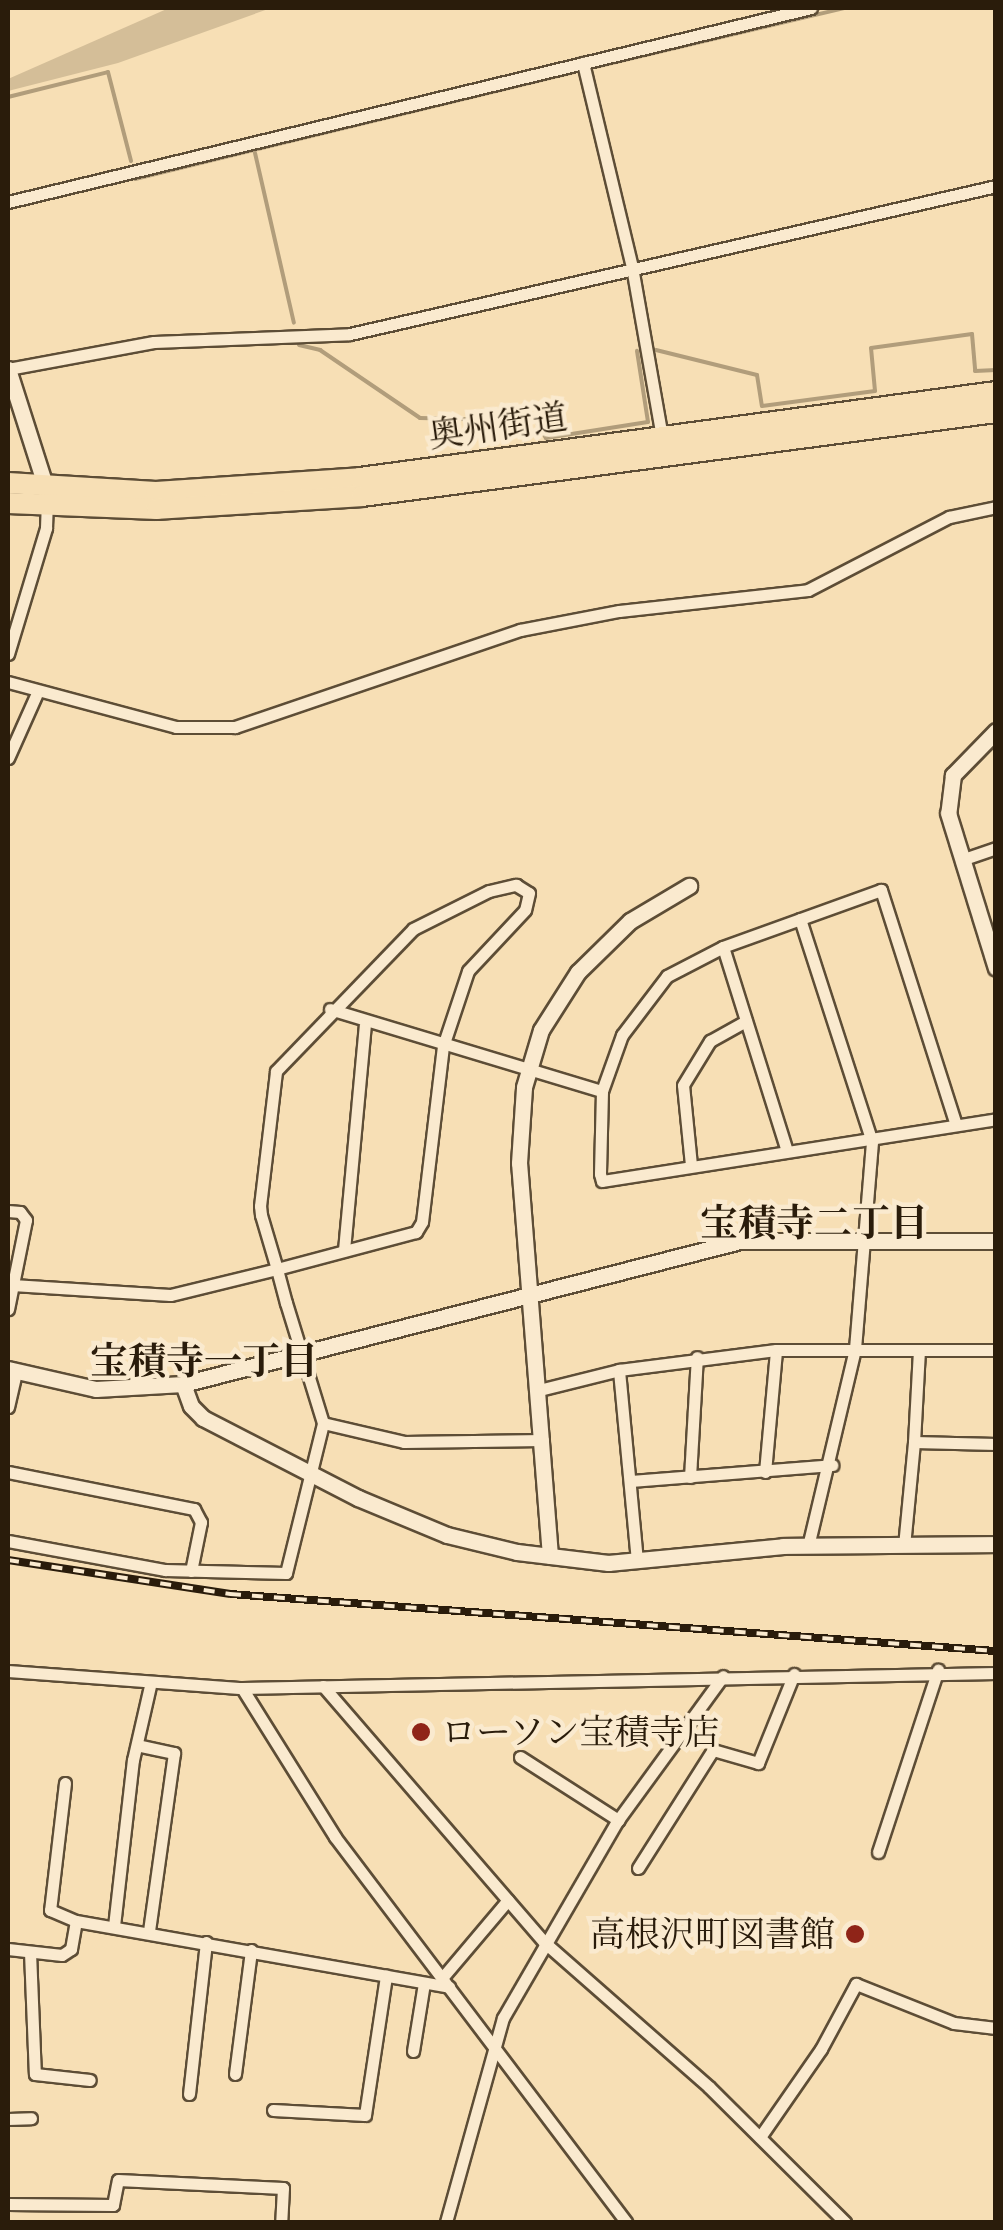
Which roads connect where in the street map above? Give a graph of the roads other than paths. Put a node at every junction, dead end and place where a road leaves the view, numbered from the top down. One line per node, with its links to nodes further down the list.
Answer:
1 (811, 8): 2 (street)
2 (583, 63): 4 (street); 5 (street)
3 (996, 186): 5 (street)
4 (8, 202)
5 (632, 267): 6 (street); 9 (street)
6 (8, 370): 11 (street)
7 (996, 392): 9 (highway, 奥州街道)
8 (996, 412): 11 (highway, 奥州街道)
9 (662, 436): 11 (highway, 奥州街道)
10 (8, 483): 11 (highway, 奥州街道)
11 (46, 496): 12 (highway, 奥州街道); 14 (street)
12 (8, 503)
13 (996, 507): 16 (street)
14 (8, 654)
15 (8, 682): 16 (street)
16 (38, 690): 18 (street)
17 (996, 731): 20 (street)
18 (8, 758)
19 (996, 848): 20 (street)
20 (964, 859): 24 (street)
21 (689, 886): 29 (street)
22 (800, 919): 23 (street); 32 (street); 33 (street)
23 (723, 947): 26 (street); 30 (street)
24 (996, 968)
25 (330, 1009): 27 (street); 28 (street); 40 (street)
26 (746, 1020): 34 (street); 35 (street)
27 (365, 1024): 28 (street); 39 (street)
28 (443, 1046): 29 (street); 39 (street)
29 (528, 1070): 30 (street); 42 (street)
30 (602, 1092): 35 (street)
31 (996, 1119): 32 (street)
32 (956, 1125): 33 (street)
33 (872, 1142): 34 (street); 37 (street)
34 (787, 1150): 35 (street)
35 (691, 1165)
36 (8, 1212): 41 (street)
37 (869, 1239): 38 (street); 42 (street); 45 (street)
38 (996, 1241)
39 (344, 1250): 40 (street)
40 (277, 1269): 41 (street); 48 (street)
41 (12, 1285): 43 (street)
42 (529, 1294): 48 (street); 53 (street)
43 (8, 1310)
44 (776, 1350): 45 (street); 49 (street); 61 (street)
45 (855, 1350): 46 (street); 59 (street)
46 (919, 1350): 47 (street); 57 (street)
47 (996, 1350)
48 (302, 1354): 52 (street); 55 (street)
49 (697, 1357): 51 (street); 63 (street)
50 (12, 1370): 52 (street); 54 (street)
51 (619, 1370): 53 (street); 64 (street)
52 (183, 1384): 62 (street)
53 (539, 1390): 56 (street)
54 (8, 1407)
55 (323, 1423): 56 (street); 62 (street)
56 (544, 1440): 69 (street)
57 (914, 1442): 58 (street); 68 (street)
58 (996, 1444)
59 (832, 1465): 61 (street); 67 (street)
60 (8, 1472): 71 (street)
61 (765, 1472): 63 (street)
62 (314, 1474): 69 (street); 71 (street)
63 (690, 1477): 64 (street)
64 (630, 1481): 70 (street)
65 (8, 1542): 71 (street)
66 (996, 1544): 68 (street)
67 (808, 1546): 68 (street); 70 (street)
68 (904, 1546)
69 (550, 1556): 70 (street)
70 (636, 1561)
71 (191, 1570)
72 (938, 1670): 74 (street); 75 (street); 84 (street)
73 (8, 1671): 77 (street)
74 (996, 1673)
75 (794, 1674): 76 (street); 85 (street)
76 (723, 1676): 78 (street); 83 (street)
77 (150, 1686): 79 (street); 80 (street)
78 (323, 1686): 79 (street); 86 (street)
79 (242, 1688): 97 (street)
80 (141, 1746): 88 (street); 89 (street)
81 (520, 1757): 83 (street)
82 (64, 1782): 87 (street)
83 (618, 1820): 91 (street)
84 (878, 1852)
85 (638, 1868)
86 (508, 1900): 91 (street); 97 (street)
87 (76, 1921): 88 (street); 94 (street)
88 (114, 1926): 89 (street)
89 (149, 1931): 90 (street)
90 (206, 1942): 93 (street); 103 (street)
91 (544, 1942): 99 (street); 107 (street)
92 (8, 1950): 94 (street)
93 (251, 1950): 95 (street); 101 (street)
94 (30, 1952): 102 (street)
95 (386, 1976): 96 (street); 104 (street)
96 (424, 1983): 97 (street); 100 (street)
97 (446, 1983): 99 (street)
98 (996, 2028): 107 (street)
99 (493, 2044): 110 (street); 111 (street)
100 (413, 2050)
101 (235, 2074)
102 (90, 2080)
103 (189, 2094)
104 (273, 2110)
105 (31, 2118): 106 (street)
106 (8, 2119)
107 (760, 2137): 112 (street)
108 (8, 2204): 109 (street)
109 (281, 2222)
110 (446, 2222)
111 (626, 2222)
112 (845, 2222)

